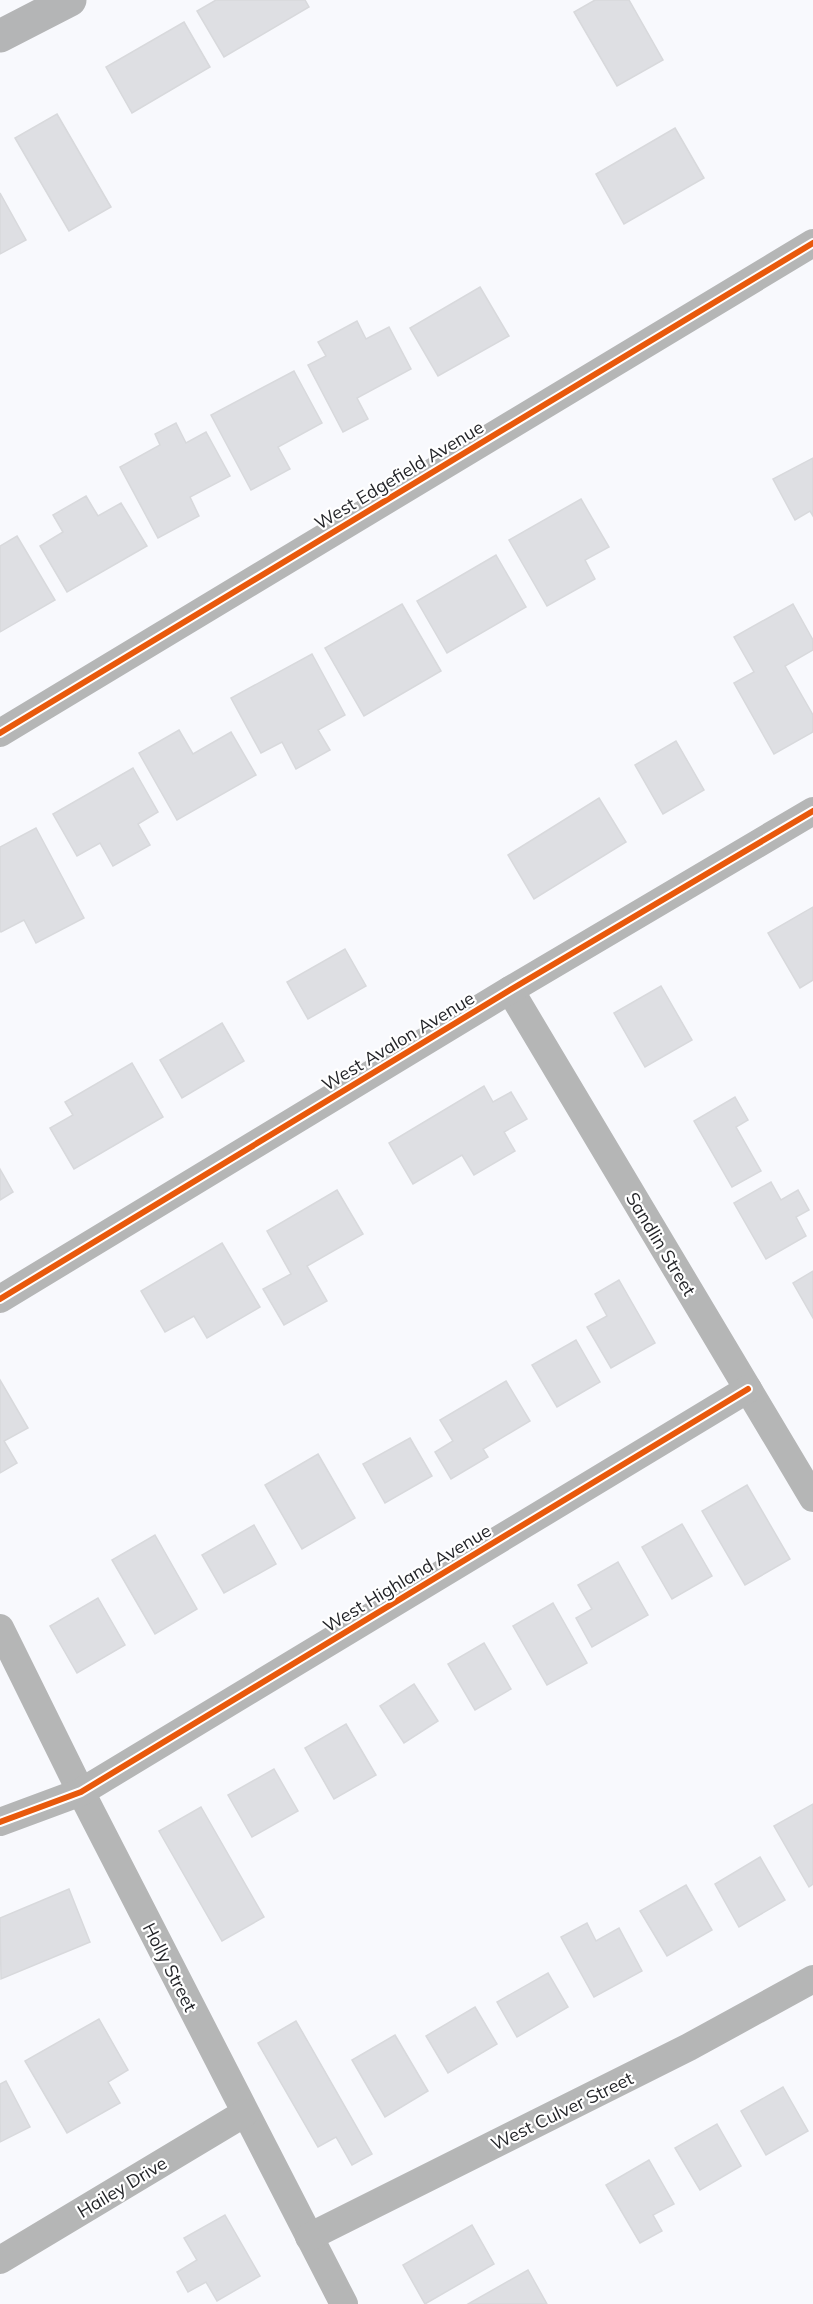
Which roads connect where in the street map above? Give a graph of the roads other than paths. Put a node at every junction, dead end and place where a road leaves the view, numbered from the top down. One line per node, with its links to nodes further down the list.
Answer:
1 (70, 0): 2 (street)
2 (0, 36)
3 (813, 243): 4 (street, West Edgefield Avenue)
4 (0, 733)
5 (813, 811): 6 (street, West Avalon Avenue)
6 (510, 990): 7 (street, West Avalon Avenue); 8 (street, Sandlin Street)
7 (0, 1299)
8 (748, 1389): 9 (street, Sandlin Street); 11 (street, West Highland Avenue)
9 (813, 1498)
10 (0, 1628): 11 (street, Holly Street)
11 (81, 1792): 12 (street, West Highland Avenue); 14 (street, Holly Street)
12 (0, 1822)
13 (813, 1979): 15 (street, West Culver Street)
14 (245, 2113): 15 (street, Holly Street); 16 (street, Hailey Drive)
15 (309, 2237): 17 (street, Holly Street)
16 (0, 2260)
17 (344, 2304)

